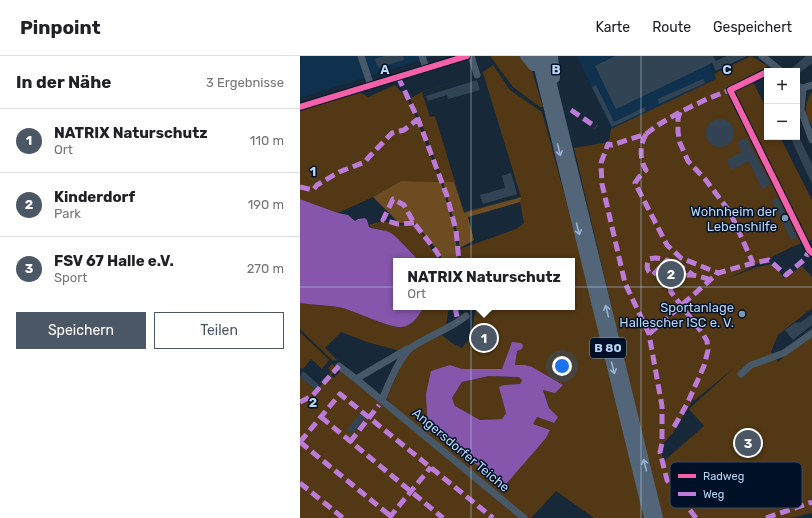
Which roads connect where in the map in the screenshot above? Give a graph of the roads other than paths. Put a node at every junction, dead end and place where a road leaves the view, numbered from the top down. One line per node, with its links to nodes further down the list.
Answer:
1 (361, 56): 17 (street)
2 (422, 56): 12 (street)
3 (471, 56): 15 (street)
4 (525, 56): 11 (highway)
5 (530, 56): 11 (highway)
6 (536, 56): 19 (highway, B 80)
7 (545, 56): 21 (highway, B 80)
8 (762, 56): 13 (street)
9 (463, 57): 12 (street)
10 (554, 58): 21 (highway)
11 (533, 66): 19 (highway)
12 (426, 68): 17 (street)
13 (778, 68)
14 (764, 74): 23 (street)
15 (477, 75)
16 (812, 85): 18 (street)
17 (371, 86): 20 (street)
18 (800, 87): 22 (street)
19 (547, 104): 32 (highway, B 80, one-way to 32)
20 (300, 107)
21 (559, 114): 33 (highway, B 80, one-way to 21)
22 (811, 134)
23 (811, 250)
24 (466, 316): 26 (street)
25 (812, 333): 28 (street)
26 (411, 347): 29 (street); 30 (street)
27 (339, 366): 29 (street, Angersdorfer Teiche)
28 (741, 374)
29 (356, 379): 30 (street, Angersdorfer Teiche)
30 (382, 400): 31 (street, Angersdorfer Teiche)
31 (524, 518)
32 (650, 518)
33 (658, 518)

